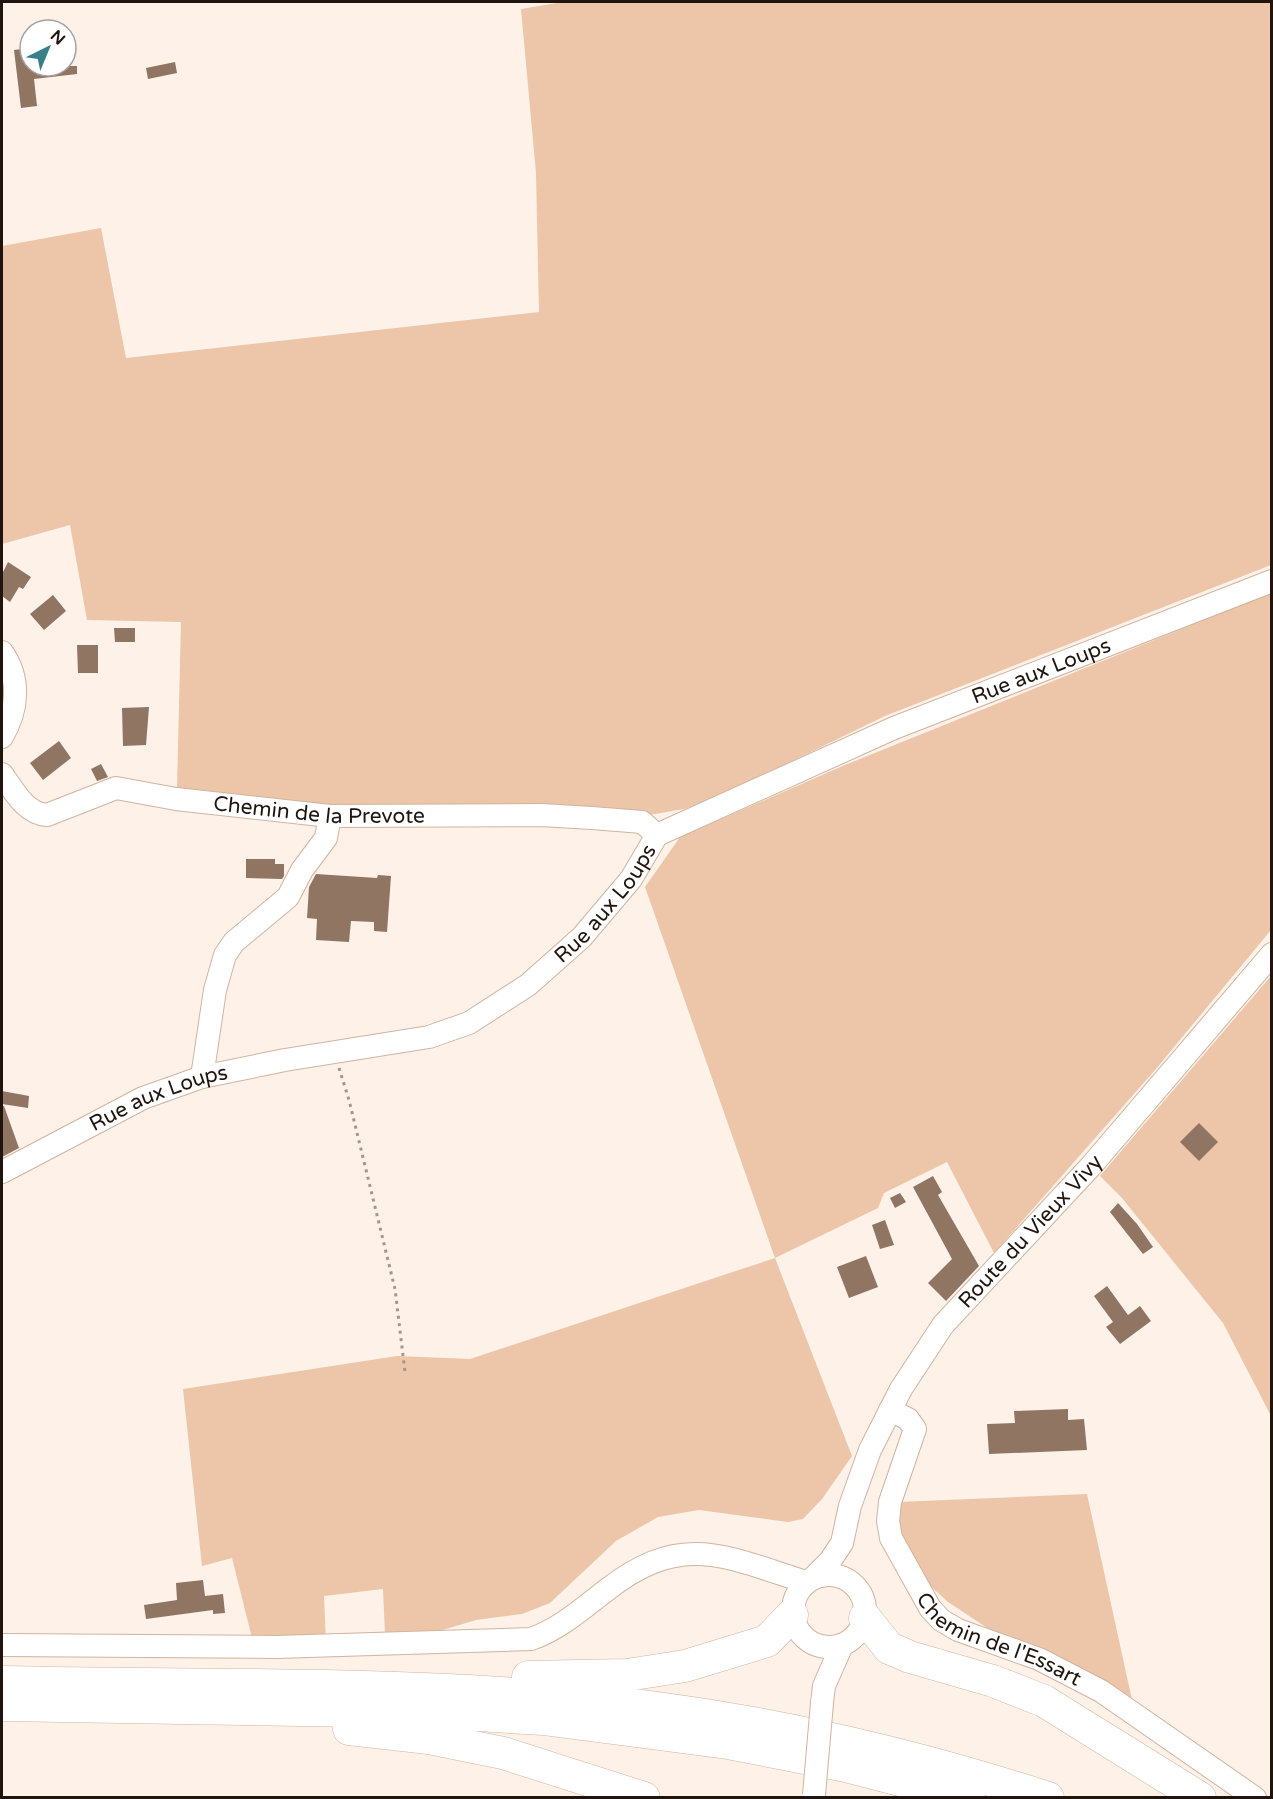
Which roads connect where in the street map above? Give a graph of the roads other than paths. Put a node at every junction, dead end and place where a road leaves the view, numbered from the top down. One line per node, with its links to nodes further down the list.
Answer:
1 (1272, 581): 6 (street, Rue aux Loups)
2 (2, 652): 3 (street)
3 (2, 737)
4 (2, 774): 5 (street, Chemin de la Prevote)
5 (330, 816): 6 (street, Chemin de la Prevote); 8 (street)
6 (657, 835): 8 (street, Rue aux Loups)
7 (1272, 954): 10 (street, Route du Vieux Vivy)
8 (202, 1077): 9 (street, Rue aux Loups)
9 (2, 1172)
10 (890, 1410): 11 (street, Route du Vieux Vivy); 27 (street, Chemin de l'Essart)
11 (842, 1543): 12 (street); 13 (street, Route du Vieux Vivy)
12 (854, 1584): 13 (street); 14 (street)
13 (802, 1603): 15 (street); 16 (street); 18 (highway); 19 (street)
14 (865, 1618): 16 (street); 26 (highway)
15 (2, 1645)
16 (842, 1645): 19 (street)
17 (2, 1682): 18 (highway)
18 (363, 1688): 25 (highway)
19 (823, 1695): 22 (street, bridge)
20 (2, 1705): 21 (highway)
21 (251, 1709): 23 (highway); 24 (highway)
22 (814, 1796)
23 (644, 1797)
24 (969, 1797)
25 (1048, 1797)
26 (1200, 1797)
27 (1255, 1797)

